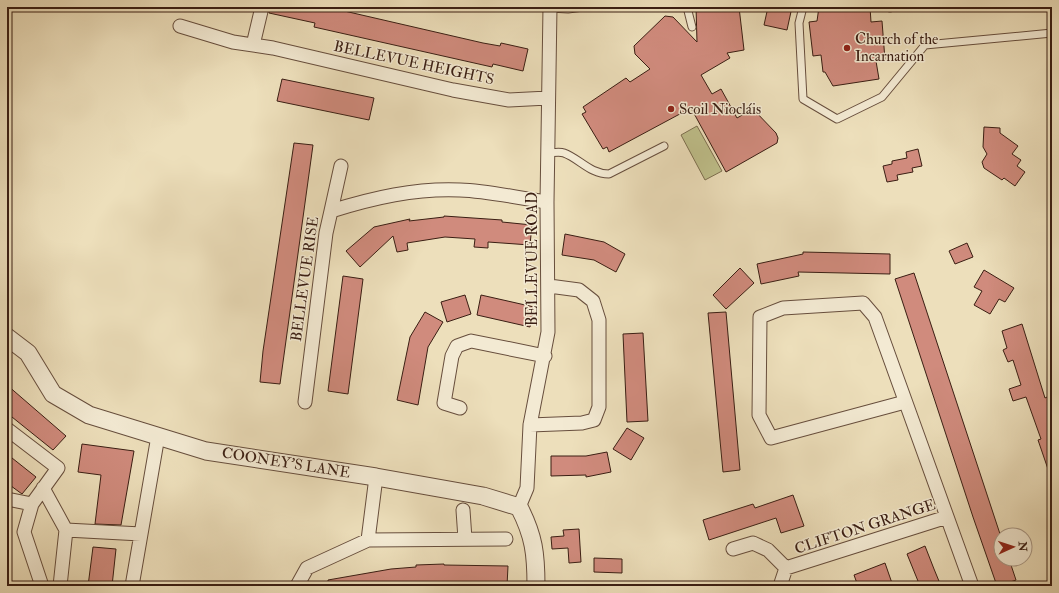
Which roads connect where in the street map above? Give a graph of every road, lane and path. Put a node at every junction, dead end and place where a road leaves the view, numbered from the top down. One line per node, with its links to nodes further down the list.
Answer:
1 (262, 7): 11 (street)
2 (583, 7): 7 (lane)
3 (687, 7): 9 (lane)
4 (803, 7): 10 (lane)
5 (928, 7): 6 (lane)
6 (936, 7)
7 (550, 8): 12 (street, BELLEVUE ROAD)
8 (180, 26): 11 (street, BELLEVUE HEIGHTS)
9 (692, 27)
10 (1052, 34)
11 (253, 45): 12 (street, BELLEVUE HEIGHTS)
12 (548, 98): 14 (street, BELLEVUE ROAD)
13 (664, 146): 14 (lane)
14 (548, 153): 16 (street, BELLEVUE ROAD)
15 (341, 166): 17 (street)
16 (547, 202): 17 (street, BELLEVUE RISE); 18 (street, BELLEVUE ROAD)
17 (331, 211): 21 (street, BELLEVUE RISE)
18 (549, 286): 20 (street, BELLEVUE ROAD); 24 (street)
19 (7, 337): 26 (street, COONEY'S LANE)
20 (545, 356): 23 (street); 24 (street, BELLEVUE ROAD)
21 (305, 402)
22 (905, 402): 22 (street, CLIFTON GRANGE); 33 (street, CLIFTON GRANGE)
23 (460, 408)
24 (530, 425): 31 (street, BELLEVUE ROAD)
25 (7, 429): 28 (street)
26 (158, 436): 27 (street, COONEY'S LANE); 35 (street)
27 (376, 477): 31 (street, COONEY'S LANE); 38 (street)
28 (43, 488): 30 (street); 34 (street)
29 (7, 500): 30 (street)
30 (32, 504): 41 (street)
31 (519, 507): 45 (street)
32 (463, 510): 36 (street)
33 (947, 517): 40 (street, CLIFTON GRANGE); 47 (street, CLIFTON GRANGE)
34 (66, 530): 35 (street); 42 (street)
35 (141, 534): 43 (street)
36 (465, 539): 37 (street); 38 (street)
37 (506, 539)
38 (368, 540): 44 (street)
39 (733, 549): 40 (street)
40 (786, 568): 46 (street, CLIFTON GRANGE)
41 (42, 586)
42 (60, 586)
43 (132, 586)
44 (297, 586)
45 (536, 586)
46 (780, 586)
47 (972, 586)

